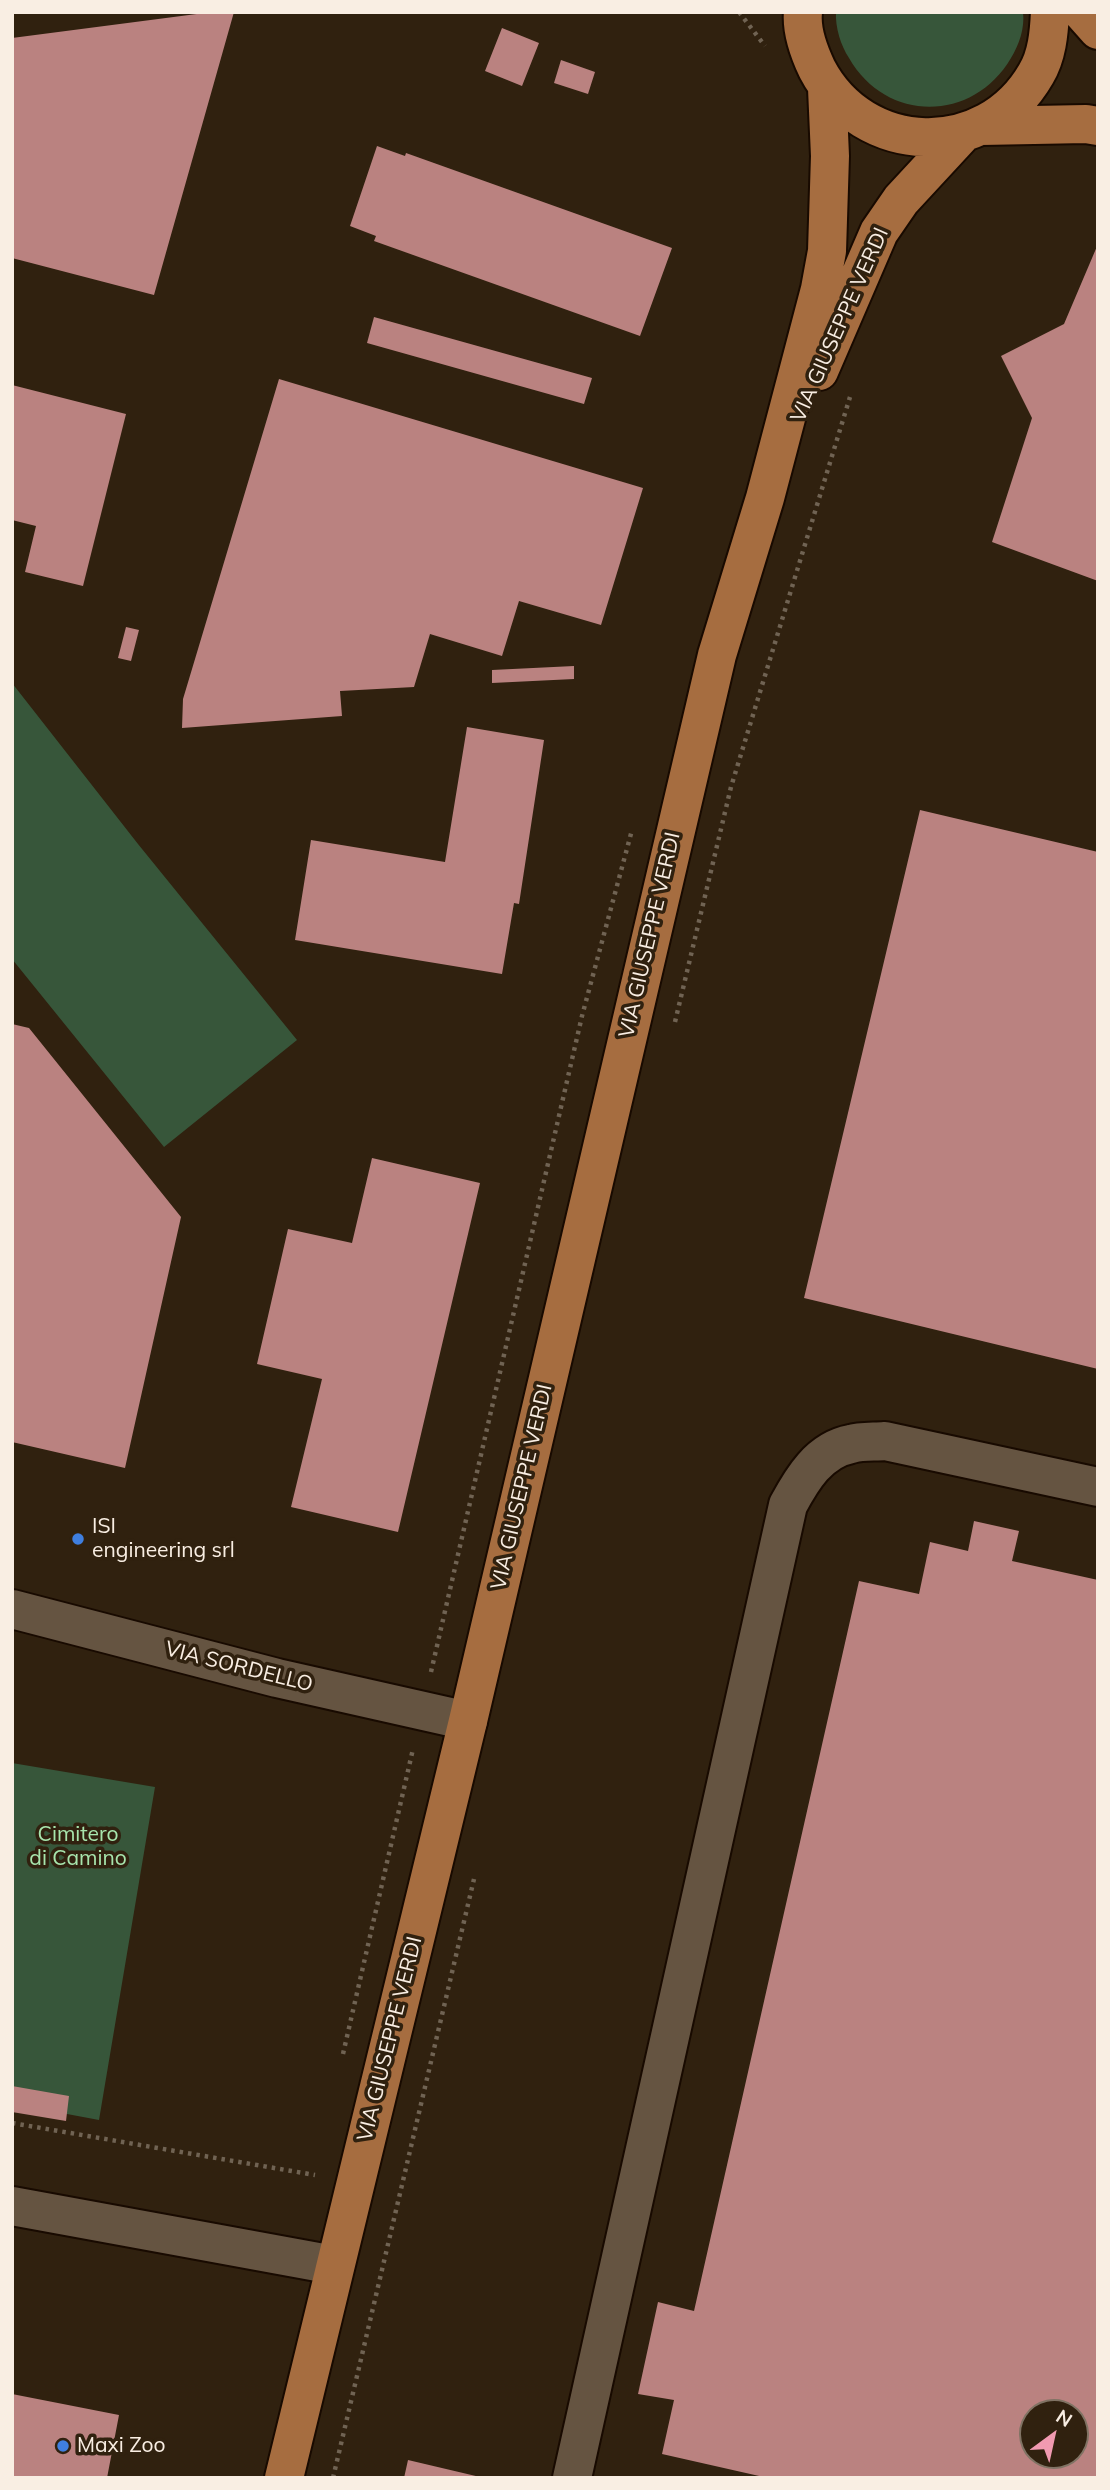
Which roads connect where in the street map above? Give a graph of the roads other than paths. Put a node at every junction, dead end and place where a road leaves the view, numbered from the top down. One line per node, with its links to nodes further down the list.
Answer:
1 (772, 12): 6 (main road)
2 (803, 12): 6 (main road)
3 (1050, 12): 9 (main road)
4 (1082, 12): 5 (main road)
5 (1098, 30)
6 (809, 52): 7 (main road)
7 (827, 88): 9 (main road); 10 (main road, VIA GIUSEPPE VERDI)
8 (1098, 126): 9 (main road)
9 (972, 129): 10 (main road, VIA GIUSEPPE VERDI)
10 (765, 498): 13 (main road, VIA GIUSEPPE VERDI)
11 (1098, 1487): 17 (lane)
12 (12, 1609): 13 (lane, VIA SORDELLO)
13 (468, 1721): 15 (main road, VIA GIUSEPPE VERDI)
14 (12, 2206): 15 (lane)
15 (334, 2265): 16 (main road, VIA GIUSEPPE VERDI)
16 (284, 2478)
17 (572, 2478)

